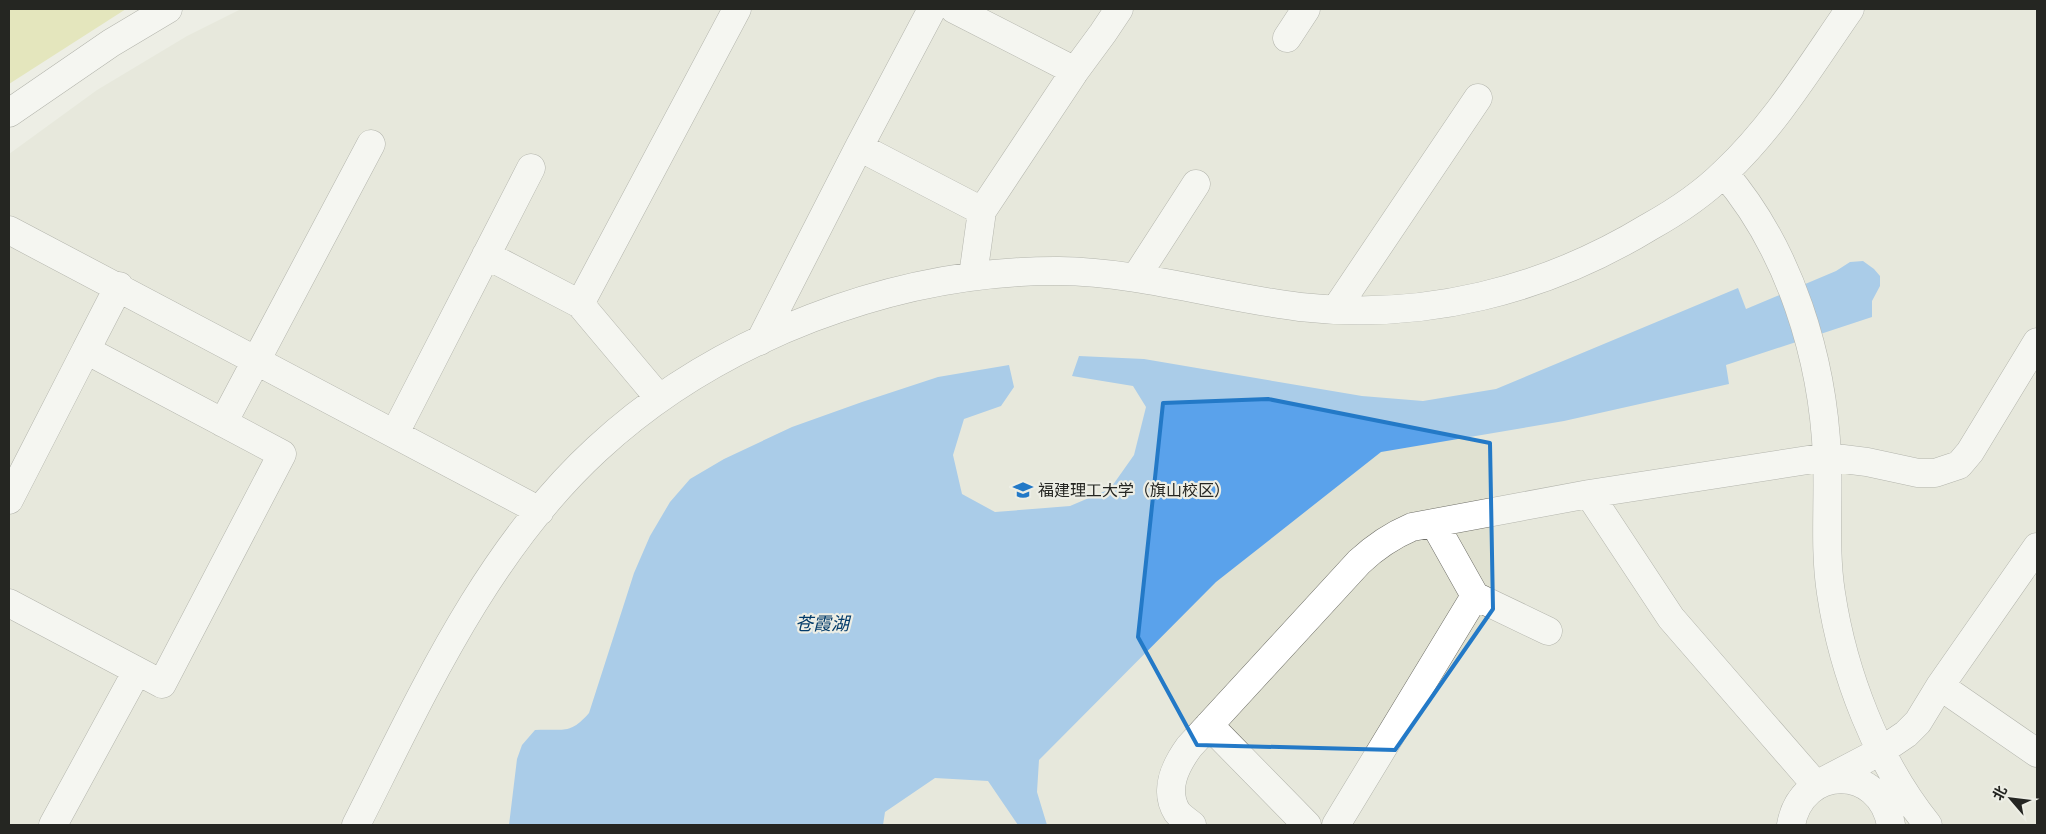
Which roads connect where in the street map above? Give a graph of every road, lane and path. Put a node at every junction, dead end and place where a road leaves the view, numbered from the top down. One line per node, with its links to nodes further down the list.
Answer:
1 (168, 9): 11 (street)
2 (737, 9): 23 (street)
3 (932, 9): 13 (street)
4 (954, 9): 9 (street)
5 (1119, 9): 9 (street)
6 (1306, 9): 8 (street)
7 (1850, 9): 15 (street)
8 (1287, 38)
9 (1075, 71): 17 (street)
10 (1478, 98): 24 (street)
11 (9, 113)
12 (371, 144): 28 (street)
13 (858, 147): 17 (street); 25 (street)
14 (531, 168): 19 (street)
15 (1724, 173): 24 (street); 32 (street)
16 (1196, 184): 21 (street)
17 (982, 212): 20 (street)
18 (9, 230): 22 (street)
19 (486, 255): 23 (street); 31 (street)
20 (974, 276): 21 (street); 25 (street)
21 (1136, 278): 24 (street)
22 (119, 286): 27 (street); 28 (street)
23 (580, 304): 29 (street)
24 (1336, 309)
25 (760, 341): 29 (street)
26 (2037, 342): 32 (street)
27 (86, 350): 30 (street); 34 (street)
28 (256, 360): 30 (street); 31 (street)
29 (659, 398): 35 (street)
30 (223, 422): 41 (street)
31 (394, 433): 35 (street)
32 (1827, 457): 33 (street); 44 (street)
33 (1589, 494): 36 (street); 46 (street)
34 (9, 500)
35 (540, 511): 48 (street)
36 (1434, 523): 38 (street); 43 (street)
37 (2036, 551): 42 (street)
38 (1475, 596): 40 (street); 51 (street)
39 (9, 603): 41 (street)
40 (1548, 631)
41 (137, 671): 47 (street)
42 (1940, 686): 44 (street); 45 (street)
43 (1209, 725): 49 (street); 50 (street)
44 (1881, 751): 46 (street); 54 (street)
45 (2037, 753)
46 (1816, 785): 52 (street); 53 (street)
47 (53, 825)
48 (356, 825)
49 (1192, 825)
50 (1307, 825)
51 (1336, 825)
52 (1791, 825)
53 (1892, 825)
54 (1928, 825)

